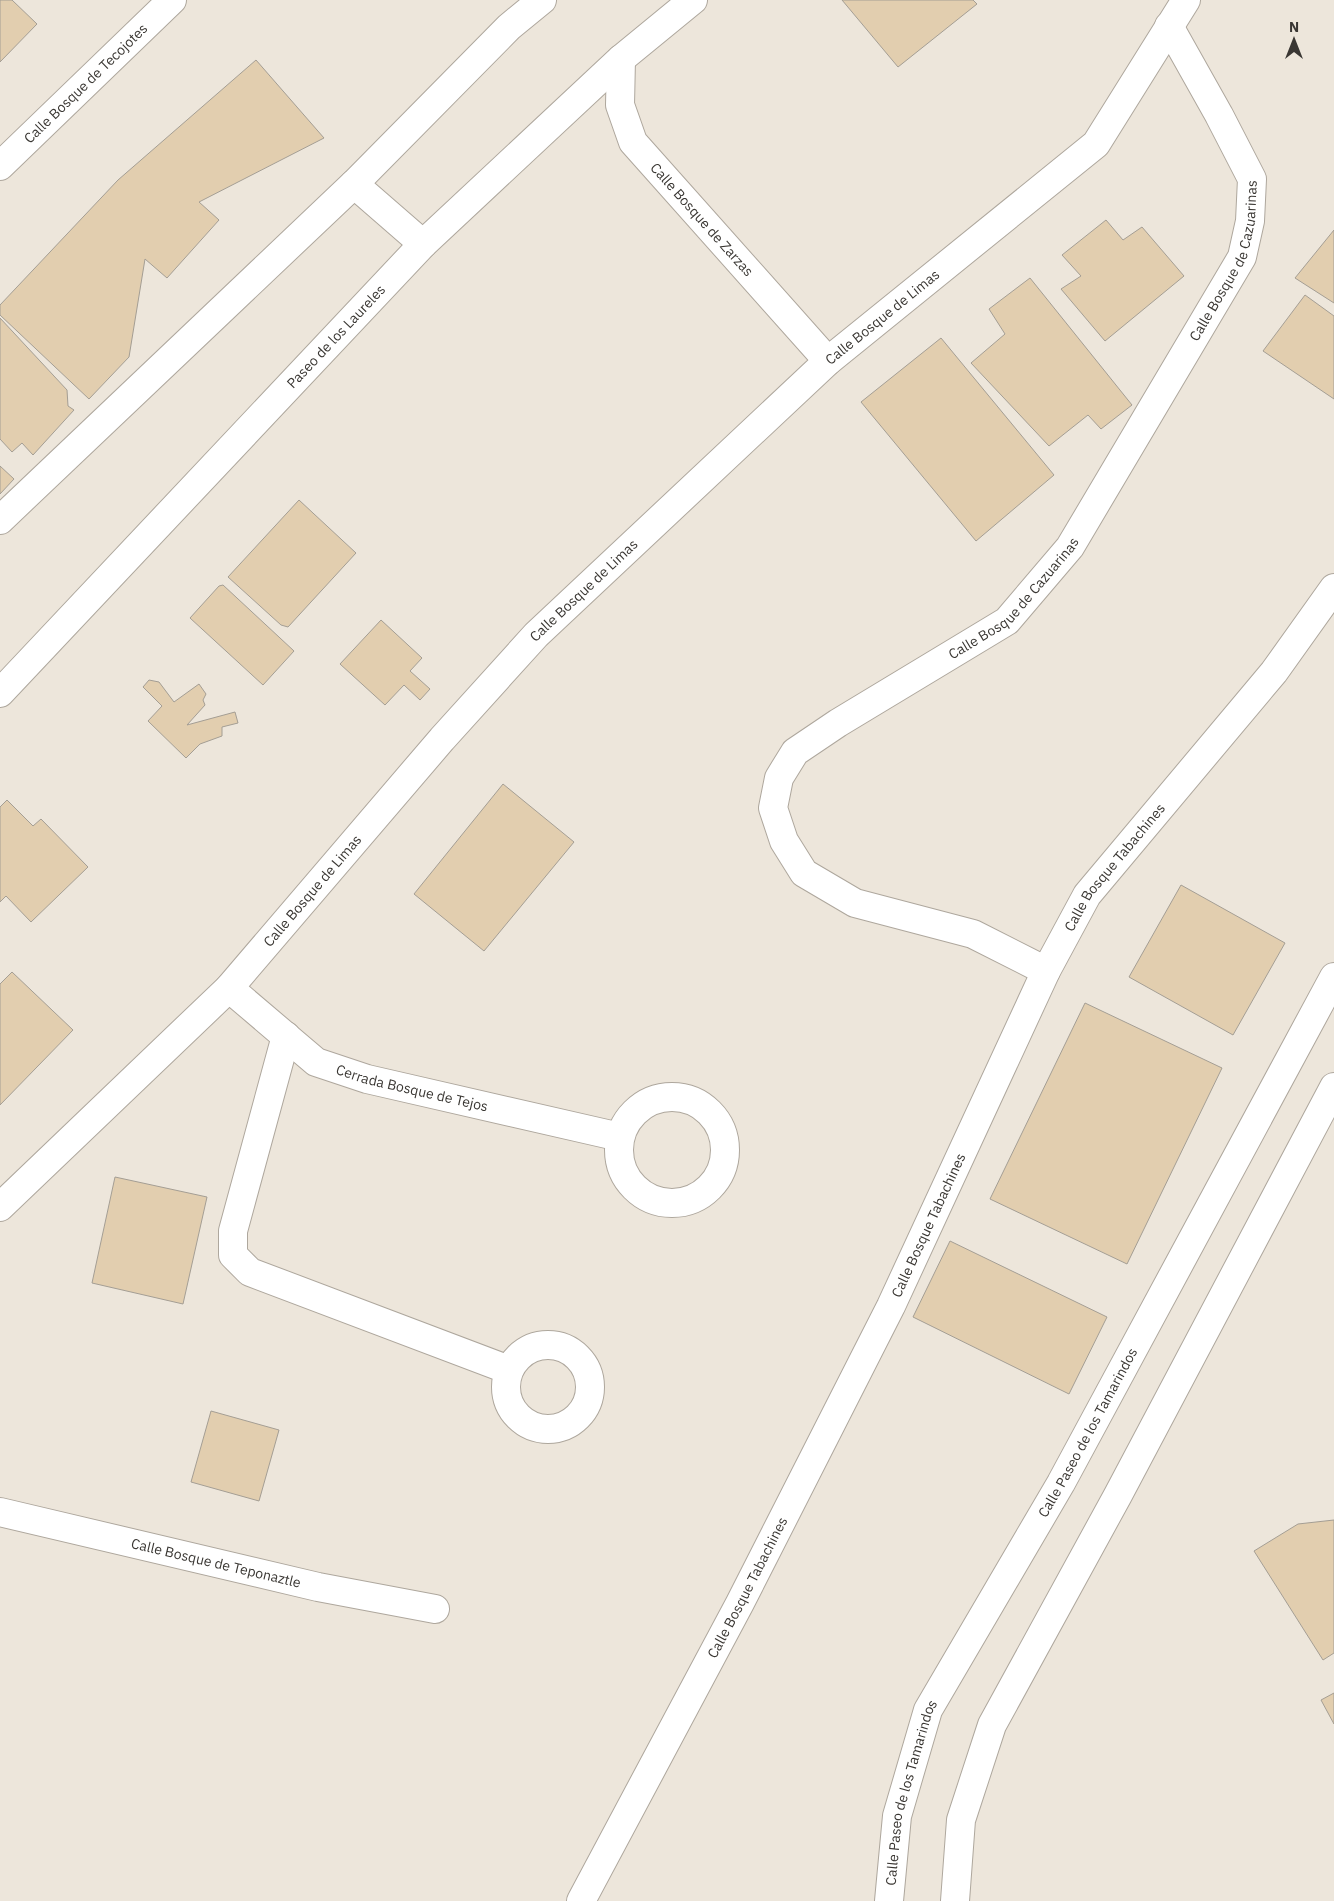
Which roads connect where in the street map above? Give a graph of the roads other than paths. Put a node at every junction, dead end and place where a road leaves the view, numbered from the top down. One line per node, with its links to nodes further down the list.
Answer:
1 (172, 0): 7 (street, Calle Bosque de Tecojotes)
2 (542, 0): 8 (street)
3 (693, 0): 6 (street, Paseo de los Laureles)
4 (1186, 0): 5 (street, Calle Bosque de Limas)
5 (1169, 26): 10 (street, Calle Bosque de Limas); 14 (street, Calle Bosque de Cazuarinas)
6 (621, 59): 9 (street, Paseo de los Laureles); 10 (street, Calle Bosque de Zarzas)
7 (0, 166)
8 (354, 184): 9 (street); 11 (street)
9 (423, 244): 13 (street, Paseo de los Laureles)
10 (828, 361): 16 (street, Calle Bosque de Limas)
11 (0, 520)
12 (1334, 588): 14 (street, Calle Bosque Tabachines)
13 (0, 693)
14 (1046, 971): 24 (street, Calle Bosque Tabachines)
15 (1334, 977): 25 (street, Calle Paseo de los Tamarindos)
16 (229, 988): 17 (street, Cerrada Bosque de Tejos); 20 (street, Calle Bosque de Limas)
17 (286, 1036): 19 (street, Cerrada Bosque de Tejos); 21 (street)
18 (1334, 1086): 26 (street)
19 (620, 1137)
20 (0, 1207)
21 (508, 1370)
22 (0, 1512): 23 (street, Calle Bosque de Teponaztle)
23 (435, 1610)
24 (581, 1901)
25 (889, 1901)
26 (955, 1901)

